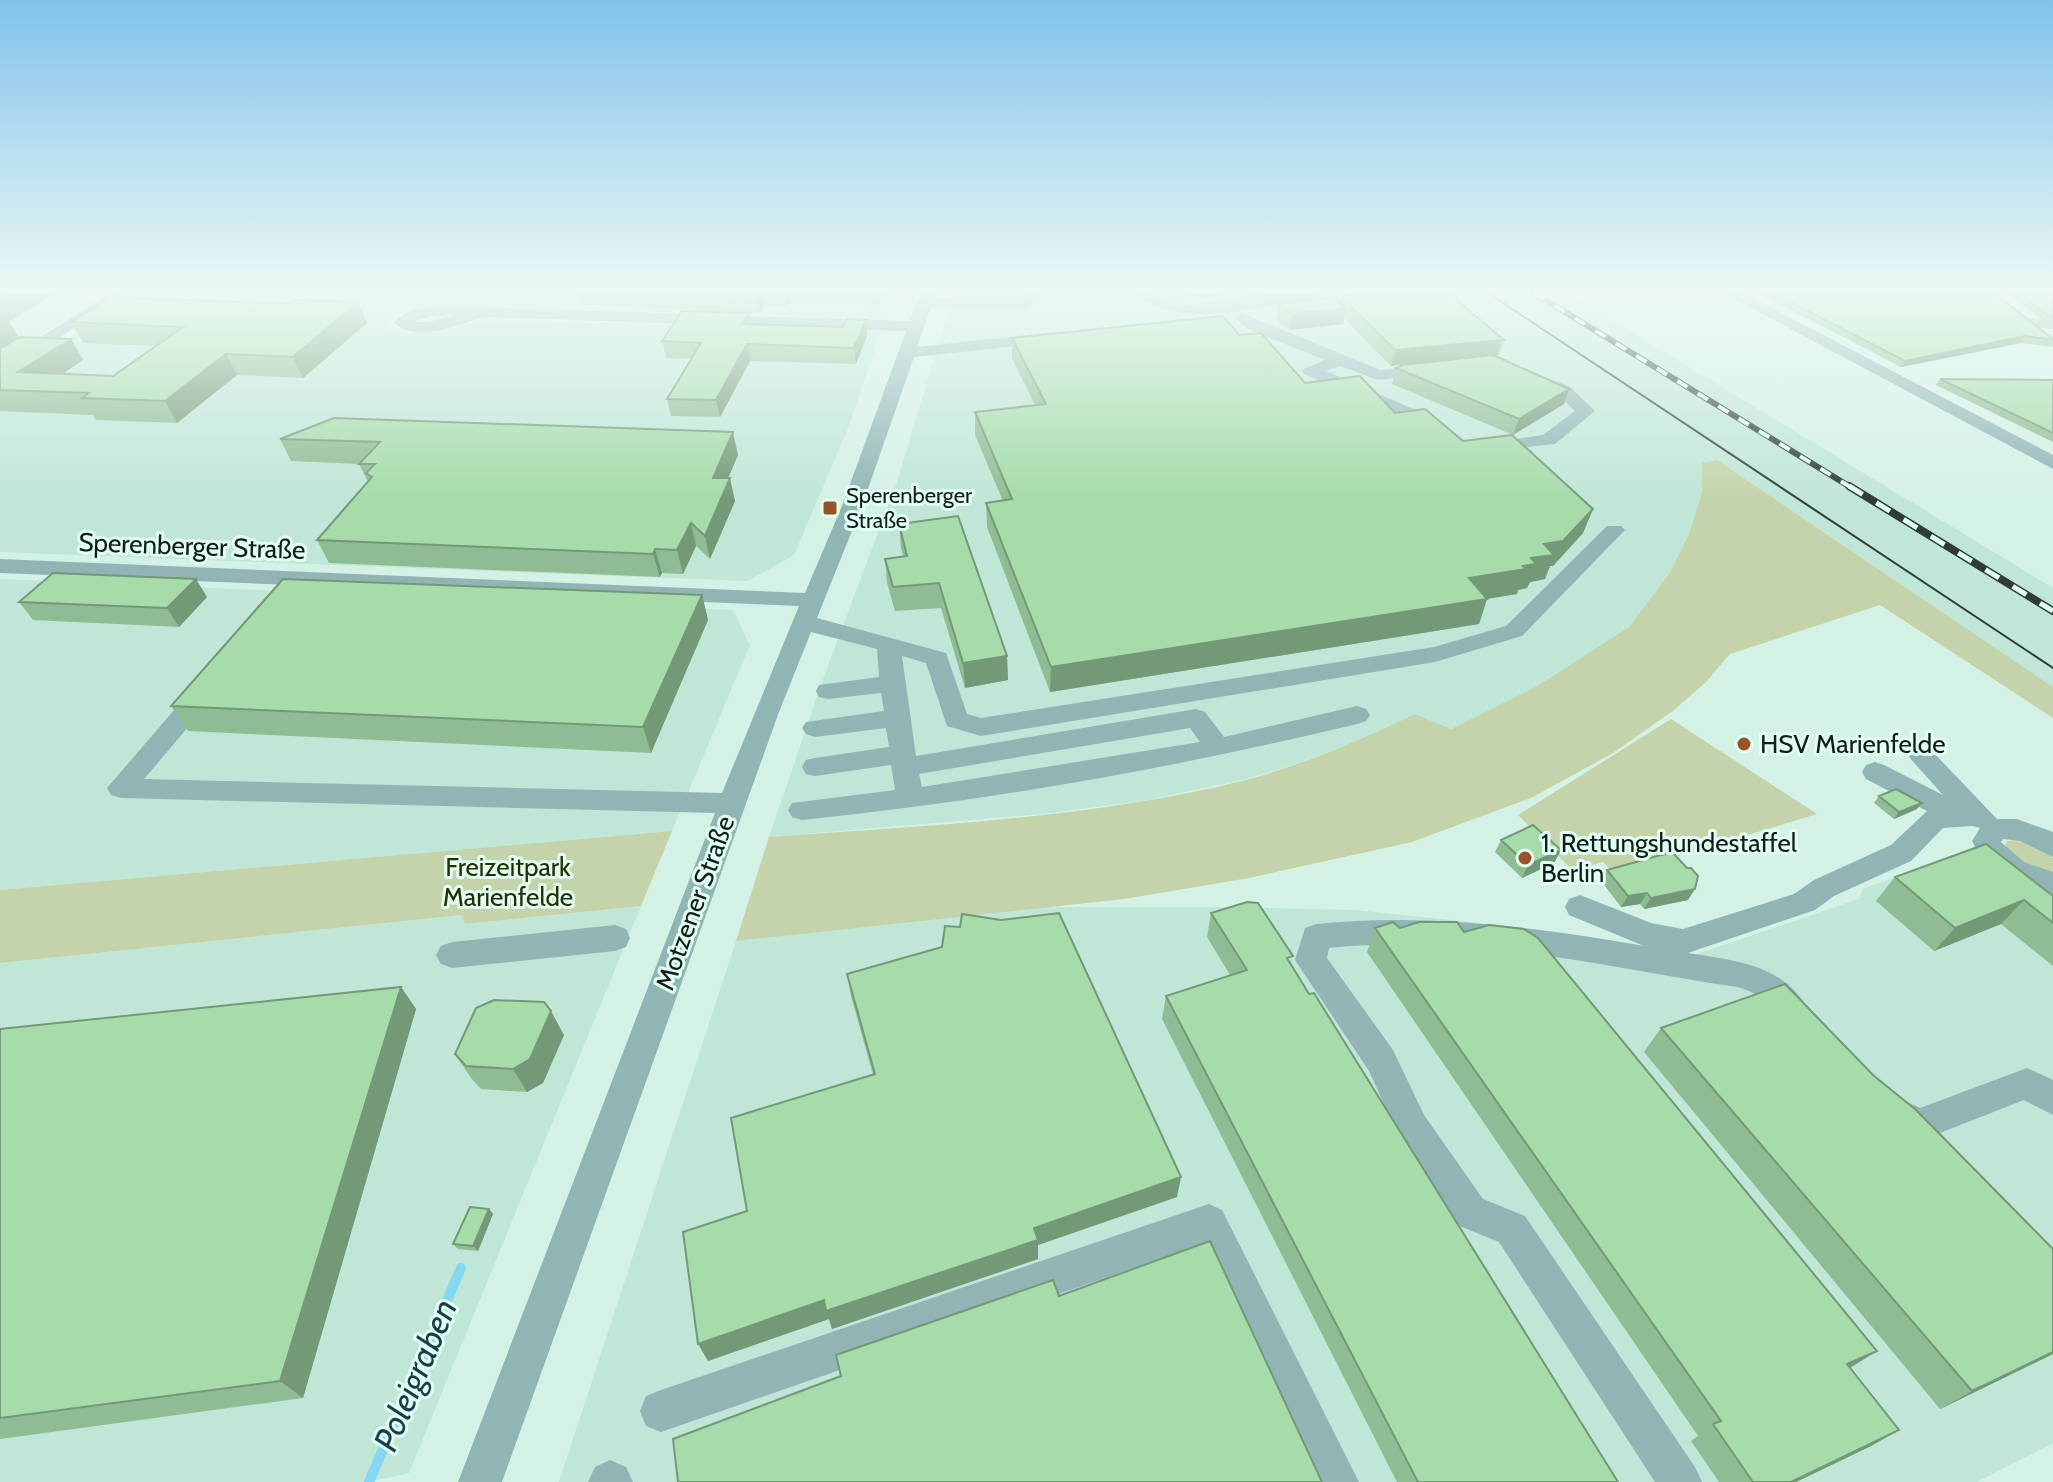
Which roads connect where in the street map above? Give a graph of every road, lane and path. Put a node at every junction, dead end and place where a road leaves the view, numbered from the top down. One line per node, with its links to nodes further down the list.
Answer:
1 (904, 362): 14 (street, Motzener Straße)
2 (1335, 362): 7 (street)
3 (1342, 362): 5 (street)
4 (1861, 362): 9 (street)
5 (1449, 367)
6 (1520, 374): 8 (street)
7 (1445, 436)
8 (1467, 451)
9 (2053, 463)
10 (1614, 530): 15 (street, Sperenberger Straße)
11 (0, 566): 12 (street, Sperenberger Straße)
12 (303, 578): 13 (street); 14 (street, Sperenberger Straße)
13 (280, 604)
14 (807, 612): 15 (street, Sperenberger Straße); 28 (street, Motzener Straße)
15 (889, 645): 17 (street)
16 (221, 673): 28 (street)
17 (892, 684): 18 (street); 20 (street)
18 (828, 691)
19 (1357, 715): 22 (street)
20 (897, 718): 21 (street); 24 (street)
21 (815, 728)
22 (1218, 748): 24 (street); 27 (street)
23 (1922, 757): 31 (street)
24 (904, 760): 25 (street); 27 (street)
25 (815, 767)
26 (1875, 772): 30 (street)
27 (910, 799): 29 (street)
28 (732, 803): 41 (street, Motzener Straße)
29 (802, 810)
30 (1959, 815): 31 (street); 34 (street)
31 (1992, 831): 32 (street); 33 (street)
32 (2053, 846)
33 (2053, 884)
34 (1580, 907)
35 (615, 938): 36 (street)
36 (452, 955)
37 (1815, 1035): 43 (street)
38 (1878, 1097): 39 (street)
39 (2053, 1099)
40 (661, 1411): 42 (street)
41 (480, 1482)
42 (1337, 1482)
43 (1680, 1482)

